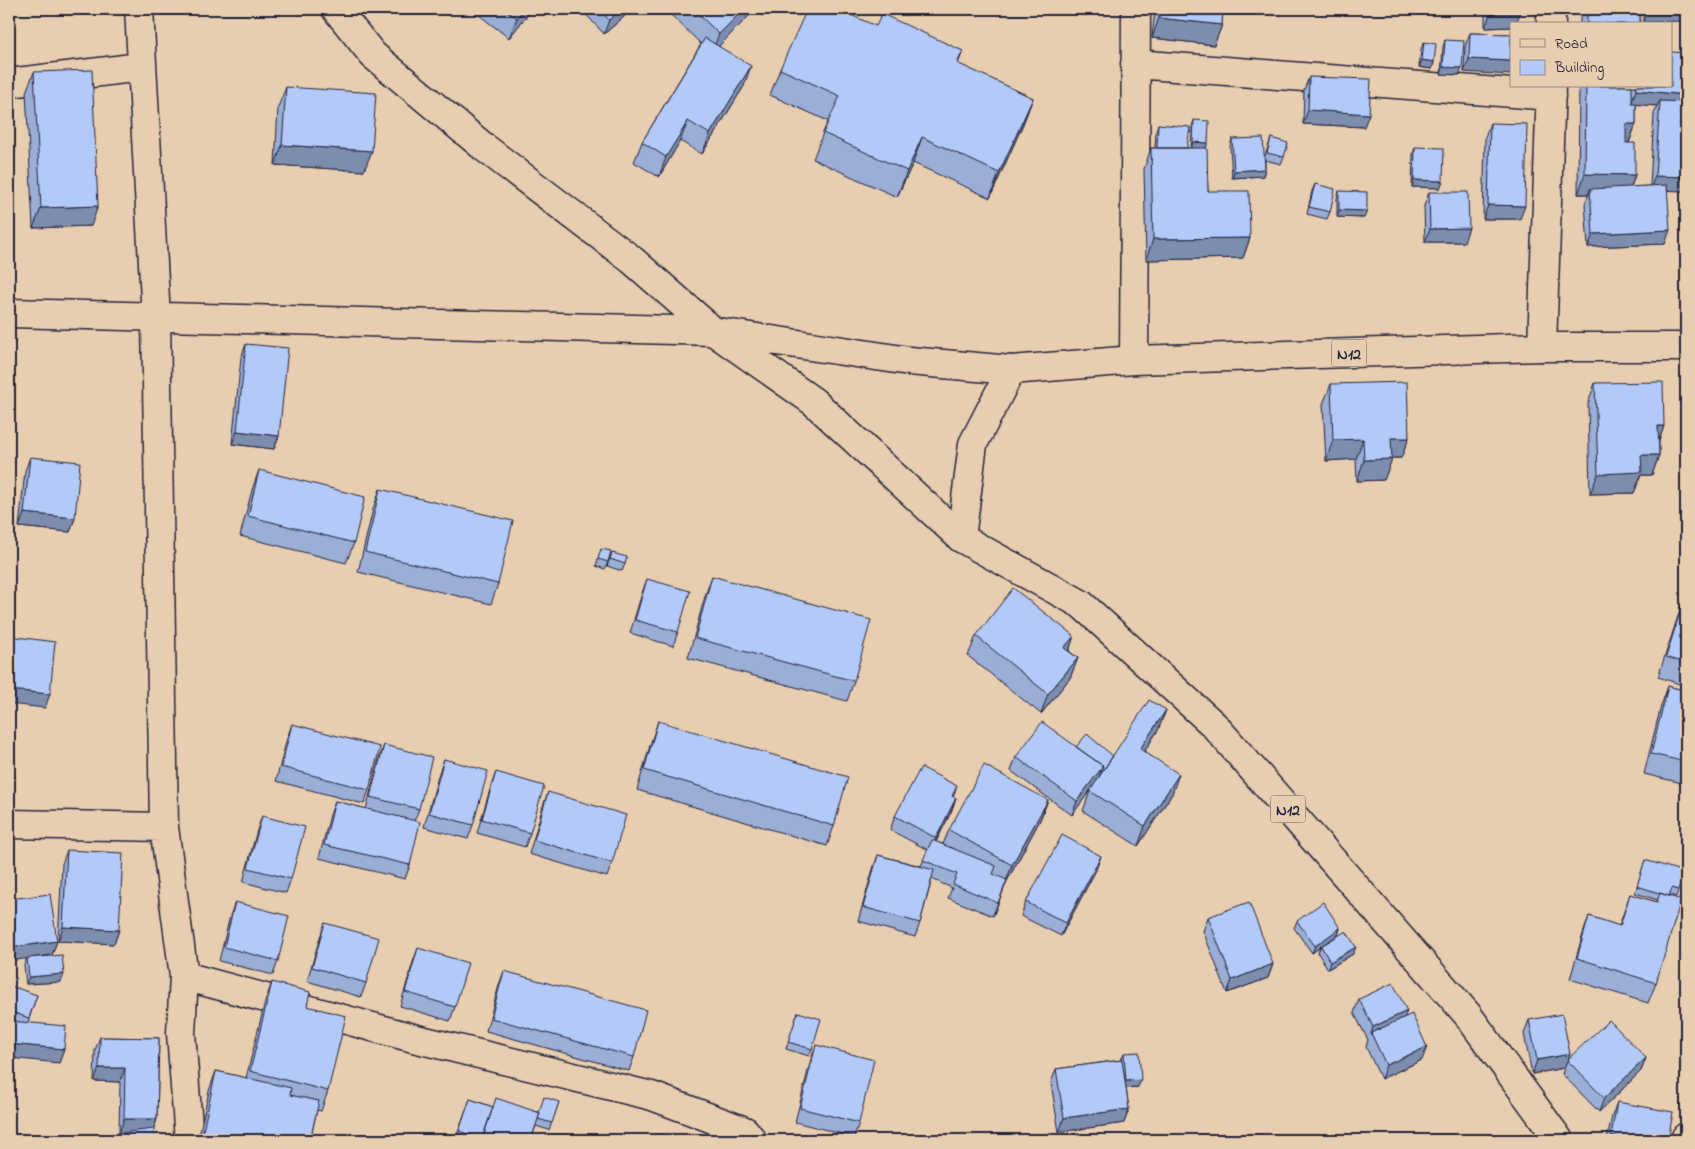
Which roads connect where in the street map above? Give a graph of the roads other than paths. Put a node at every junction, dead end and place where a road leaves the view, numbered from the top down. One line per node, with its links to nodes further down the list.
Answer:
1 (139, 9): 7 (street)
2 (336, 9): 12 (street)
3 (1136, 9): 6 (street)
4 (1551, 9): 5 (street)
5 (1551, 22)
6 (1135, 64): 9 (street); 15 (street)
7 (142, 67): 8 (street); 11 (street)
8 (9, 82)
9 (1551, 91): 13 (street)
10 (9, 313): 11 (street)
11 (156, 318): 12 (street); 19 (street)
12 (713, 331): 16 (street); 17 (street)
13 (1542, 347): 14 (street, N12); 15 (street, N12)
14 (1686, 347)
15 (1134, 360): 16 (street, N12)
16 (1011, 370): 17 (street)
17 (961, 538): 23 (street, N12)
18 (9, 824): 19 (street)
19 (164, 827): 20 (street)
20 (184, 976): 21 (street); 22 (street)
21 (189, 1140)
22 (752, 1140)
23 (1559, 1140)

